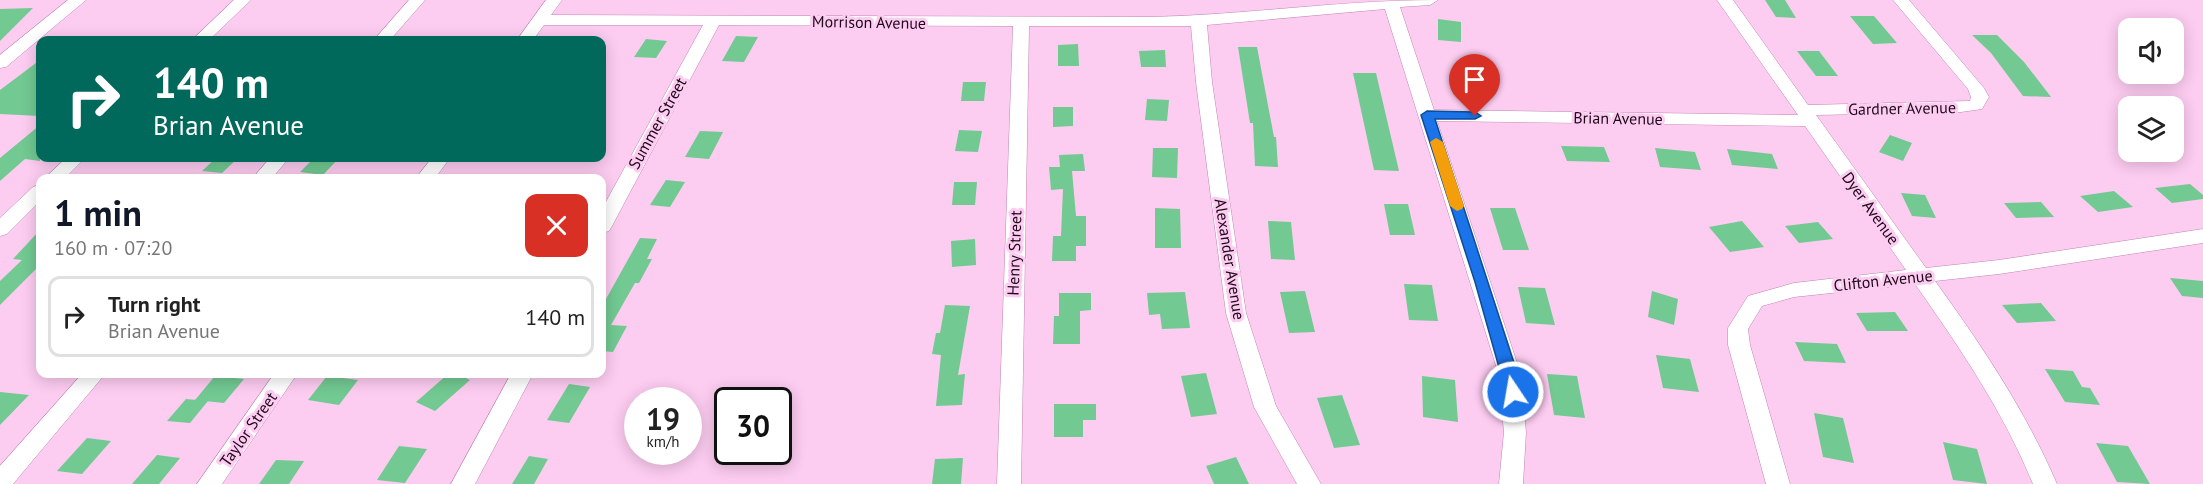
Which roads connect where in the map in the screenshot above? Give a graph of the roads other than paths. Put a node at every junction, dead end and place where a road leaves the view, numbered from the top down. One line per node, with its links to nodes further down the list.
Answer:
1 (78, 0): 16 (street)
2 (243, 0): 13 (street)
3 (417, 0): 14 (street)
4 (554, 0): 9 (street)
5 (1430, 0): 8 (street, Morrison Avenue)
6 (1725, 0): 18 (street, Dyer Avenue)
7 (1901, 0): 18 (street, Gardner Avenue)
8 (1391, 1): 11 (street, Morrison Avenue); 17 (street)
9 (540, 20): 10 (street, Morrison Avenue); 15 (street)
10 (713, 21): 12 (street, Morrison Avenue); 26 (street, Summer Street)
11 (1199, 21): 12 (street, Morrison Avenue); 37 (street, Alexander Avenue)
12 (1021, 23): 36 (street, Henry Street)
13 (204, 36)
14 (386, 36)
15 (528, 36)
16 (0, 63)
17 (1427, 115): 18 (street, Brian Avenue); 38 (street)
18 (1805, 116): 29 (street, Dyer Avenue)
19 (72, 162): 22 (street)
20 (276, 162): 23 (street)
21 (438, 162): 24 (street)
22 (58, 174)
23 (266, 174)
24 (428, 174)
25 (36, 195): 27 (street)
26 (606, 219)
27 (0, 229)
28 (2203, 237): 29 (street, Clifton Avenue)
29 (1922, 276): 39 (street, Clifton Avenue); 40 (street, Dyer Avenue)
30 (91, 378): 33 (street)
31 (283, 378): 34 (street, Taylor Street)
32 (520, 378): 35 (street)
33 (0, 482)
34 (209, 484)
35 (463, 484)
36 (1009, 484)
37 (1309, 484)
38 (1511, 484)
39 (1778, 484)
40 (2045, 484)

